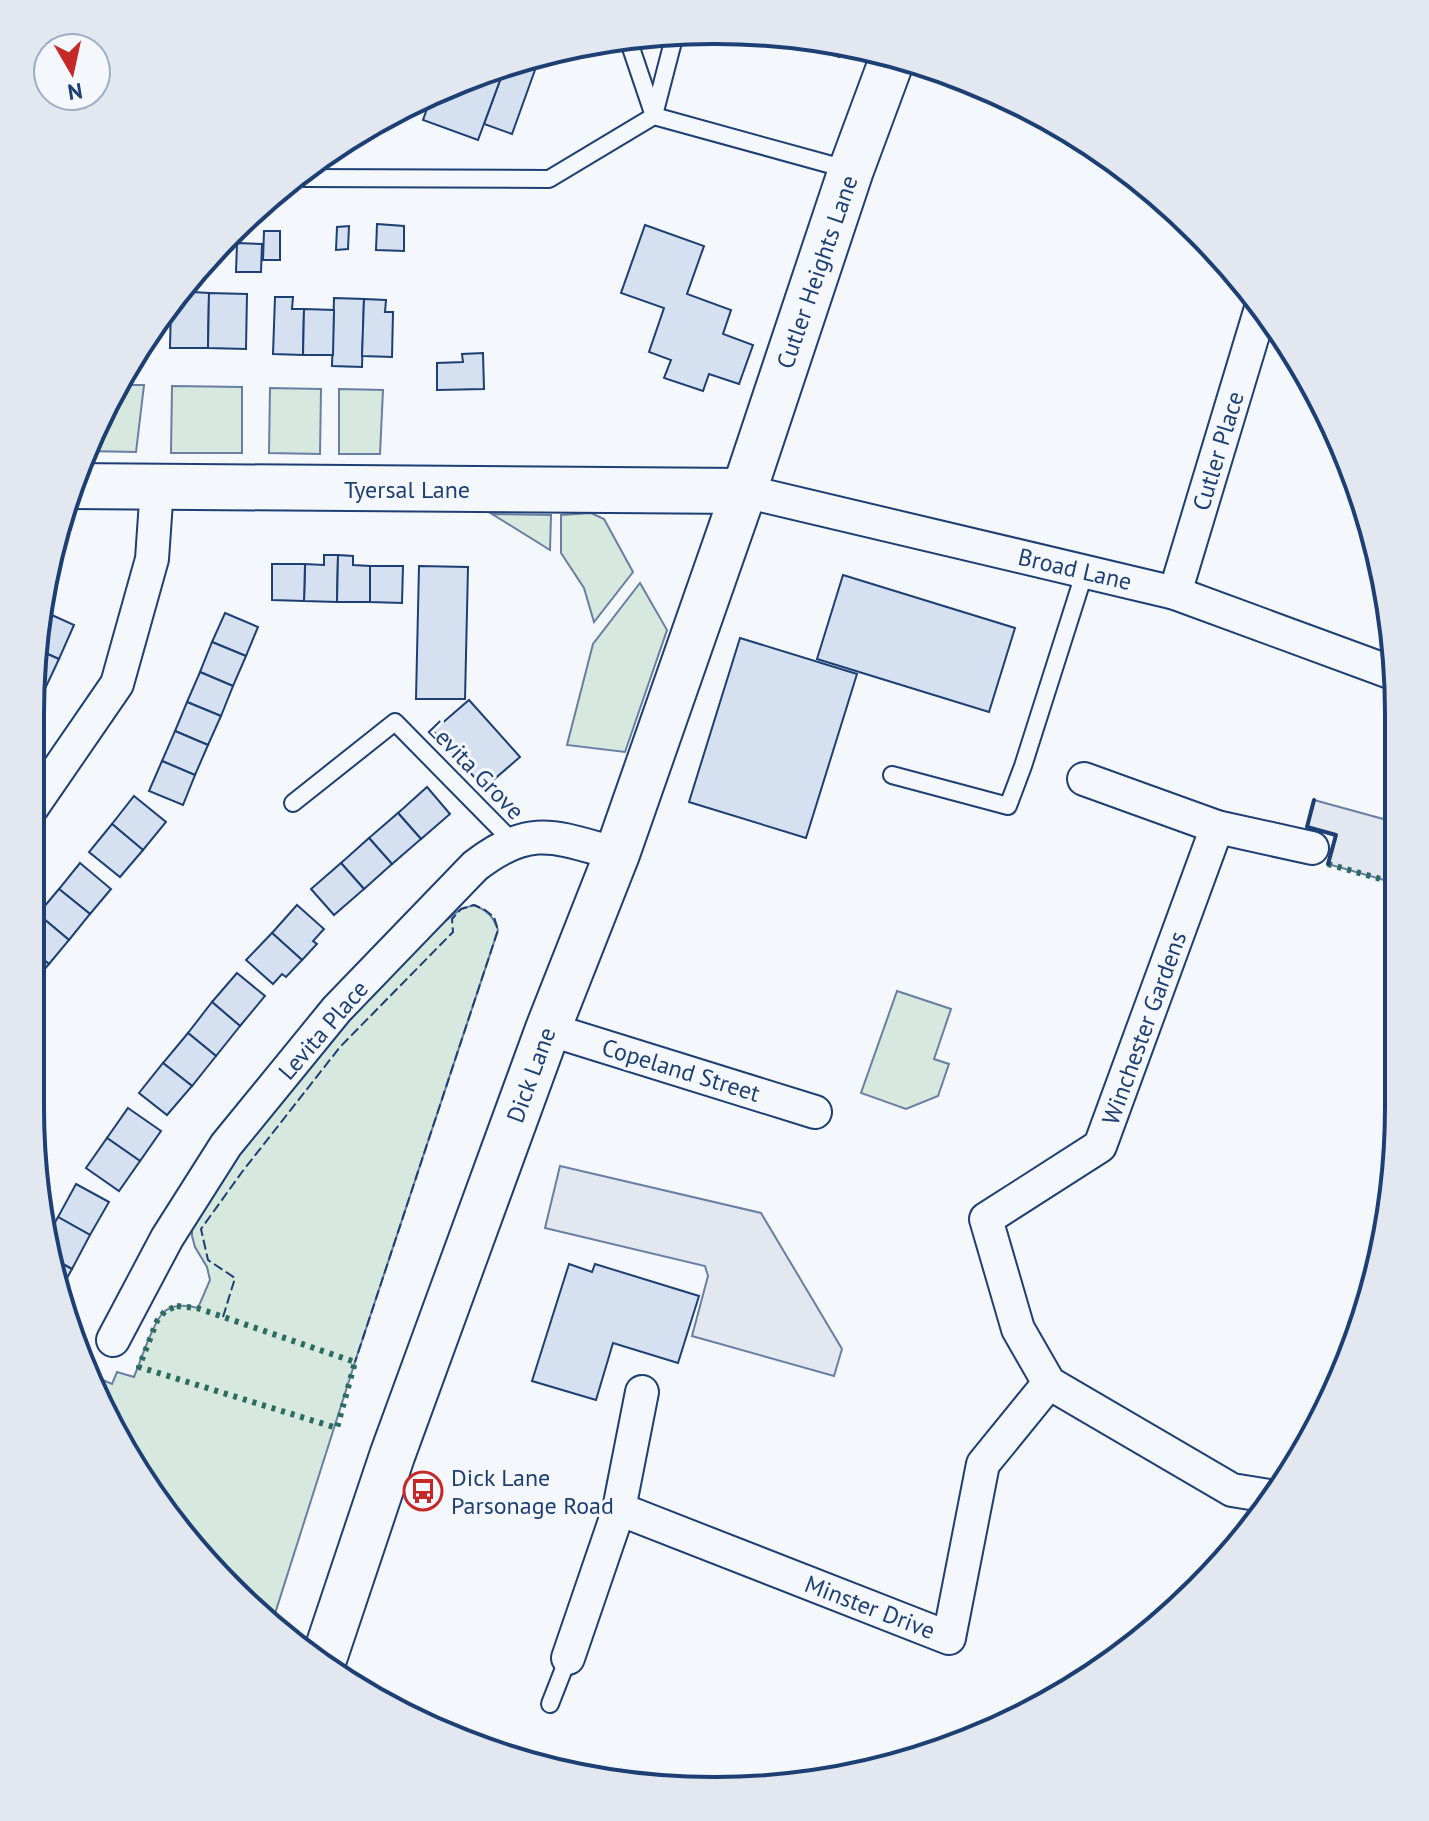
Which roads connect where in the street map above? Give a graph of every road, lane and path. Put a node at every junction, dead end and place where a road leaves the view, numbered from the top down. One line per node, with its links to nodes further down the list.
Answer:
1 (672, 45): 4 (lane)
2 (632, 49): 4 (lane)
3 (889, 67): 5 (street, Cutler Heights Lane)
4 (654, 116): 5 (lane); 6 (lane)
5 (851, 170): 10 (street, Cutler Heights Lane)
6 (313, 178)
7 (1257, 321): 12 (street, Cutler Place)
8 (85, 486): 9 (street, Tyersal Lane)
9 (157, 487): 10 (street, Tyersal Lane); 16 (street)
10 (744, 491): 11 (street, Broad Lane); 21 (street, Dick Lane)
11 (1085, 571): 12 (street, Broad Lane); 14 (lane)
12 (1175, 593): 13 (street, Broad Lane)
13 (1384, 670)
14 (892, 775)
15 (1084, 779): 18 (street)
16 (44, 790)
17 (293, 803): 19 (lane, Levita Grove)
18 (1217, 827): 20 (street); 25 (street, Winchester Gardens)
19 (513, 842): 21 (street, Levita Place); 24 (street, Levita Place)
20 (1312, 848)
21 (617, 854): 22 (street, Dick Lane)
22 (548, 1029): 23 (street, Copeland Street); 29 (street, Dick Lane)
23 (815, 1112)
24 (113, 1340)
25 (1049, 1383): 27 (street, Winchester Gardens); 28 (street, Minster Drive)
26 (642, 1392): 28 (street)
27 (1261, 1495)
28 (619, 1509): 30 (street)
29 (326, 1653)
30 (568, 1658): 31 (lane)
31 (550, 1704)

